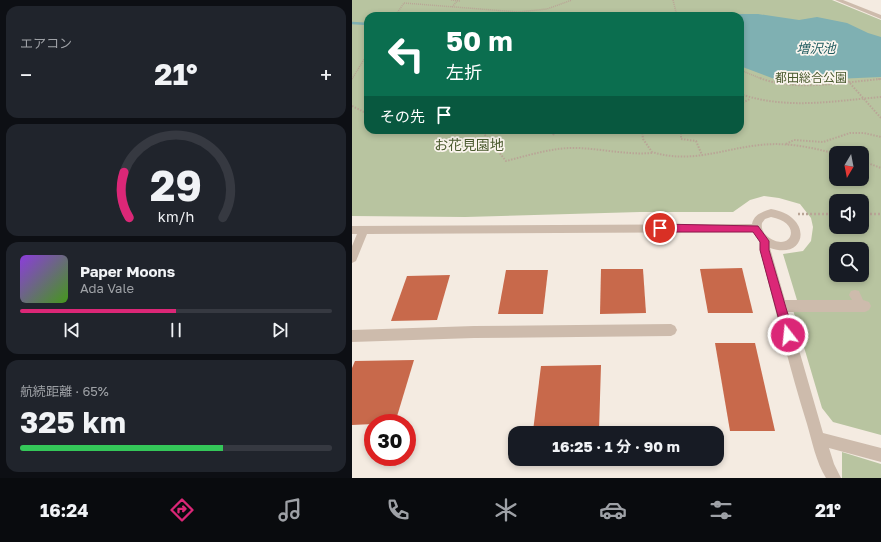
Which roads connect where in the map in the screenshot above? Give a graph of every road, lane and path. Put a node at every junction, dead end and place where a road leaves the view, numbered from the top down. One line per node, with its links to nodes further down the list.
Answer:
1 (403, 0): 7 (path)
2 (451, 0): 3 (path)
3 (458, 0): 8 (path)
4 (572, 0): 8 (path)
5 (672, 0): 10 (path)
6 (838, 0): 11 (street)
7 (404, 3): 8 (path); 9 (path)
8 (451, 7)
9 (398, 12)
10 (676, 12)
11 (881, 17)
12 (364, 60): 15 (path)
13 (744, 72): 16 (path)
14 (881, 78): 16 (path)
15 (352, 79)
16 (848, 81): 20 (path)
17 (744, 95): 19 (path)
18 (881, 97): 20 (path)
19 (751, 98): 20 (path); 21 (path)
20 (864, 98): 24 (path)
21 (744, 102)
22 (352, 106): 23 (path)
23 (364, 112)
24 (881, 118)
25 (483, 134): 32 (path)
26 (642, 134): 32 (path)
27 (681, 134): 34 (path)
28 (881, 134): 29 (path)
29 (878, 136): 30 (path); 31 (path)
30 (881, 138)
31 (785, 144): 33 (path); 34 (path)
32 (652, 152): 34 (path)
33 (829, 152)
34 (702, 155)
35 (869, 164): 36 (path)
36 (881, 168)
37 (796, 214): 38 (path)
38 (829, 214)
39 (869, 214): 40 (path)
40 (881, 214)
41 (755, 228): 43 (street); 44 (street); 44 (street)
42 (352, 230): 43 (street)
43 (363, 231): 45 (street)
44 (765, 241): 47 (street)
45 (352, 258)
46 (855, 295): 47 (street)
47 (780, 306): 50 (street)
48 (671, 330): 49 (street)
49 (352, 336)
50 (818, 438): 51 (street); 52 (street)
51 (881, 455)
52 (834, 478)

